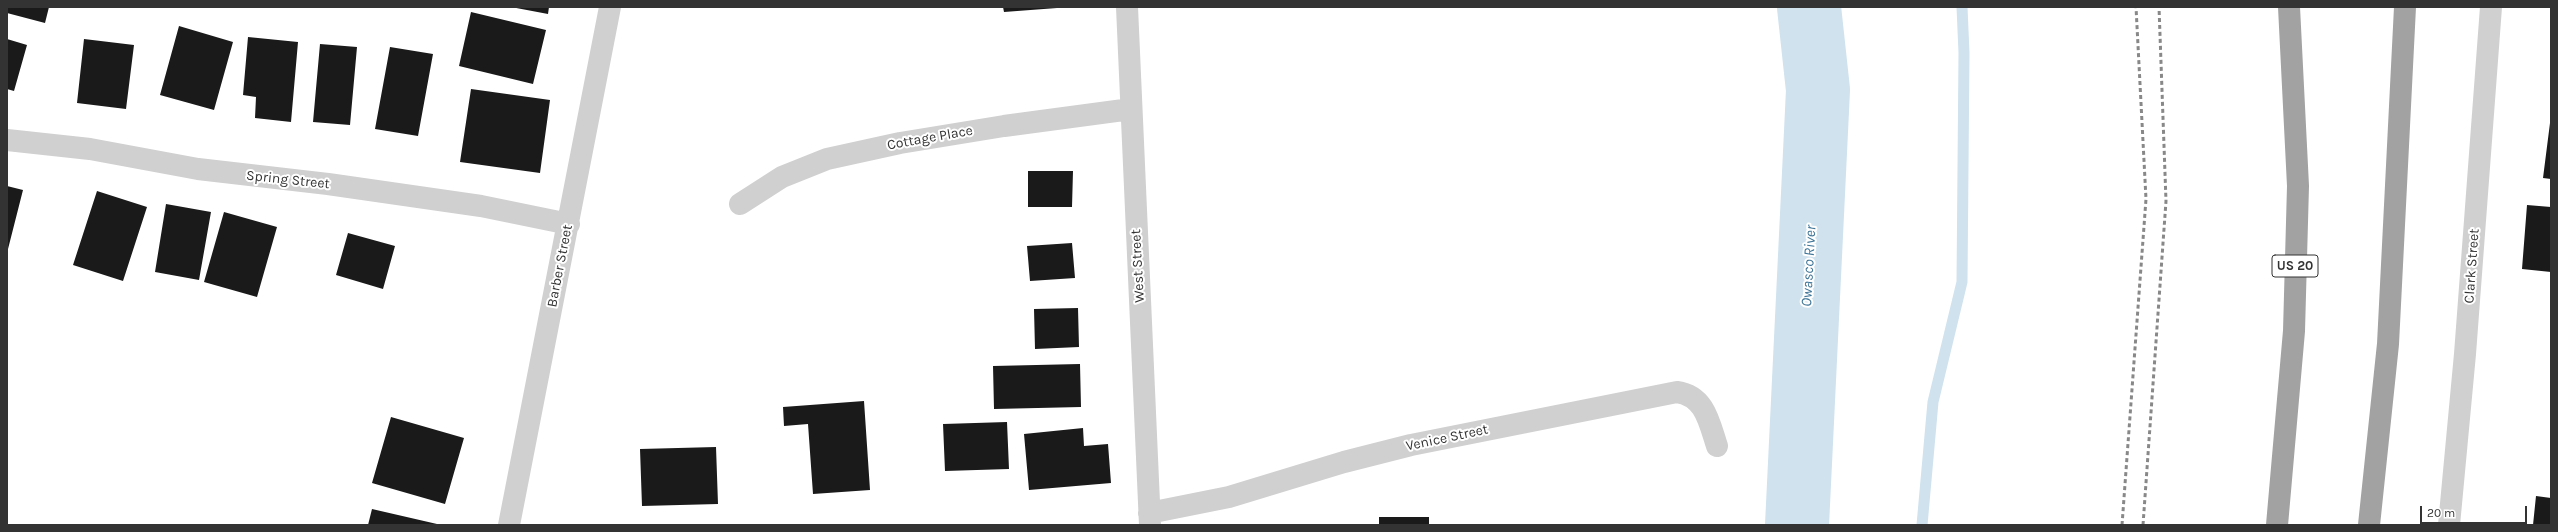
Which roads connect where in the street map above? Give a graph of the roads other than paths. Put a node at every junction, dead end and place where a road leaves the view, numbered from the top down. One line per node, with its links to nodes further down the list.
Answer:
1 (610, 7): 9 (street, Barber Street)
2 (1127, 7): 6 (street, West Street)
3 (2289, 7): 13 (highway, US 20)
4 (2405, 7): 14 (highway)
5 (2491, 7): 15 (street, Clark Street)
6 (1131, 109): 8 (street, Cottage Place); 11 (street, West Street)
7 (7, 140): 9 (street, Spring Street)
8 (740, 204)
9 (569, 224): 12 (street, Barber Street)
10 (1717, 446): 11 (street, Venice Street)
11 (1149, 519)
12 (509, 525)
13 (2277, 525)
14 (2369, 525)
15 (2449, 525)

